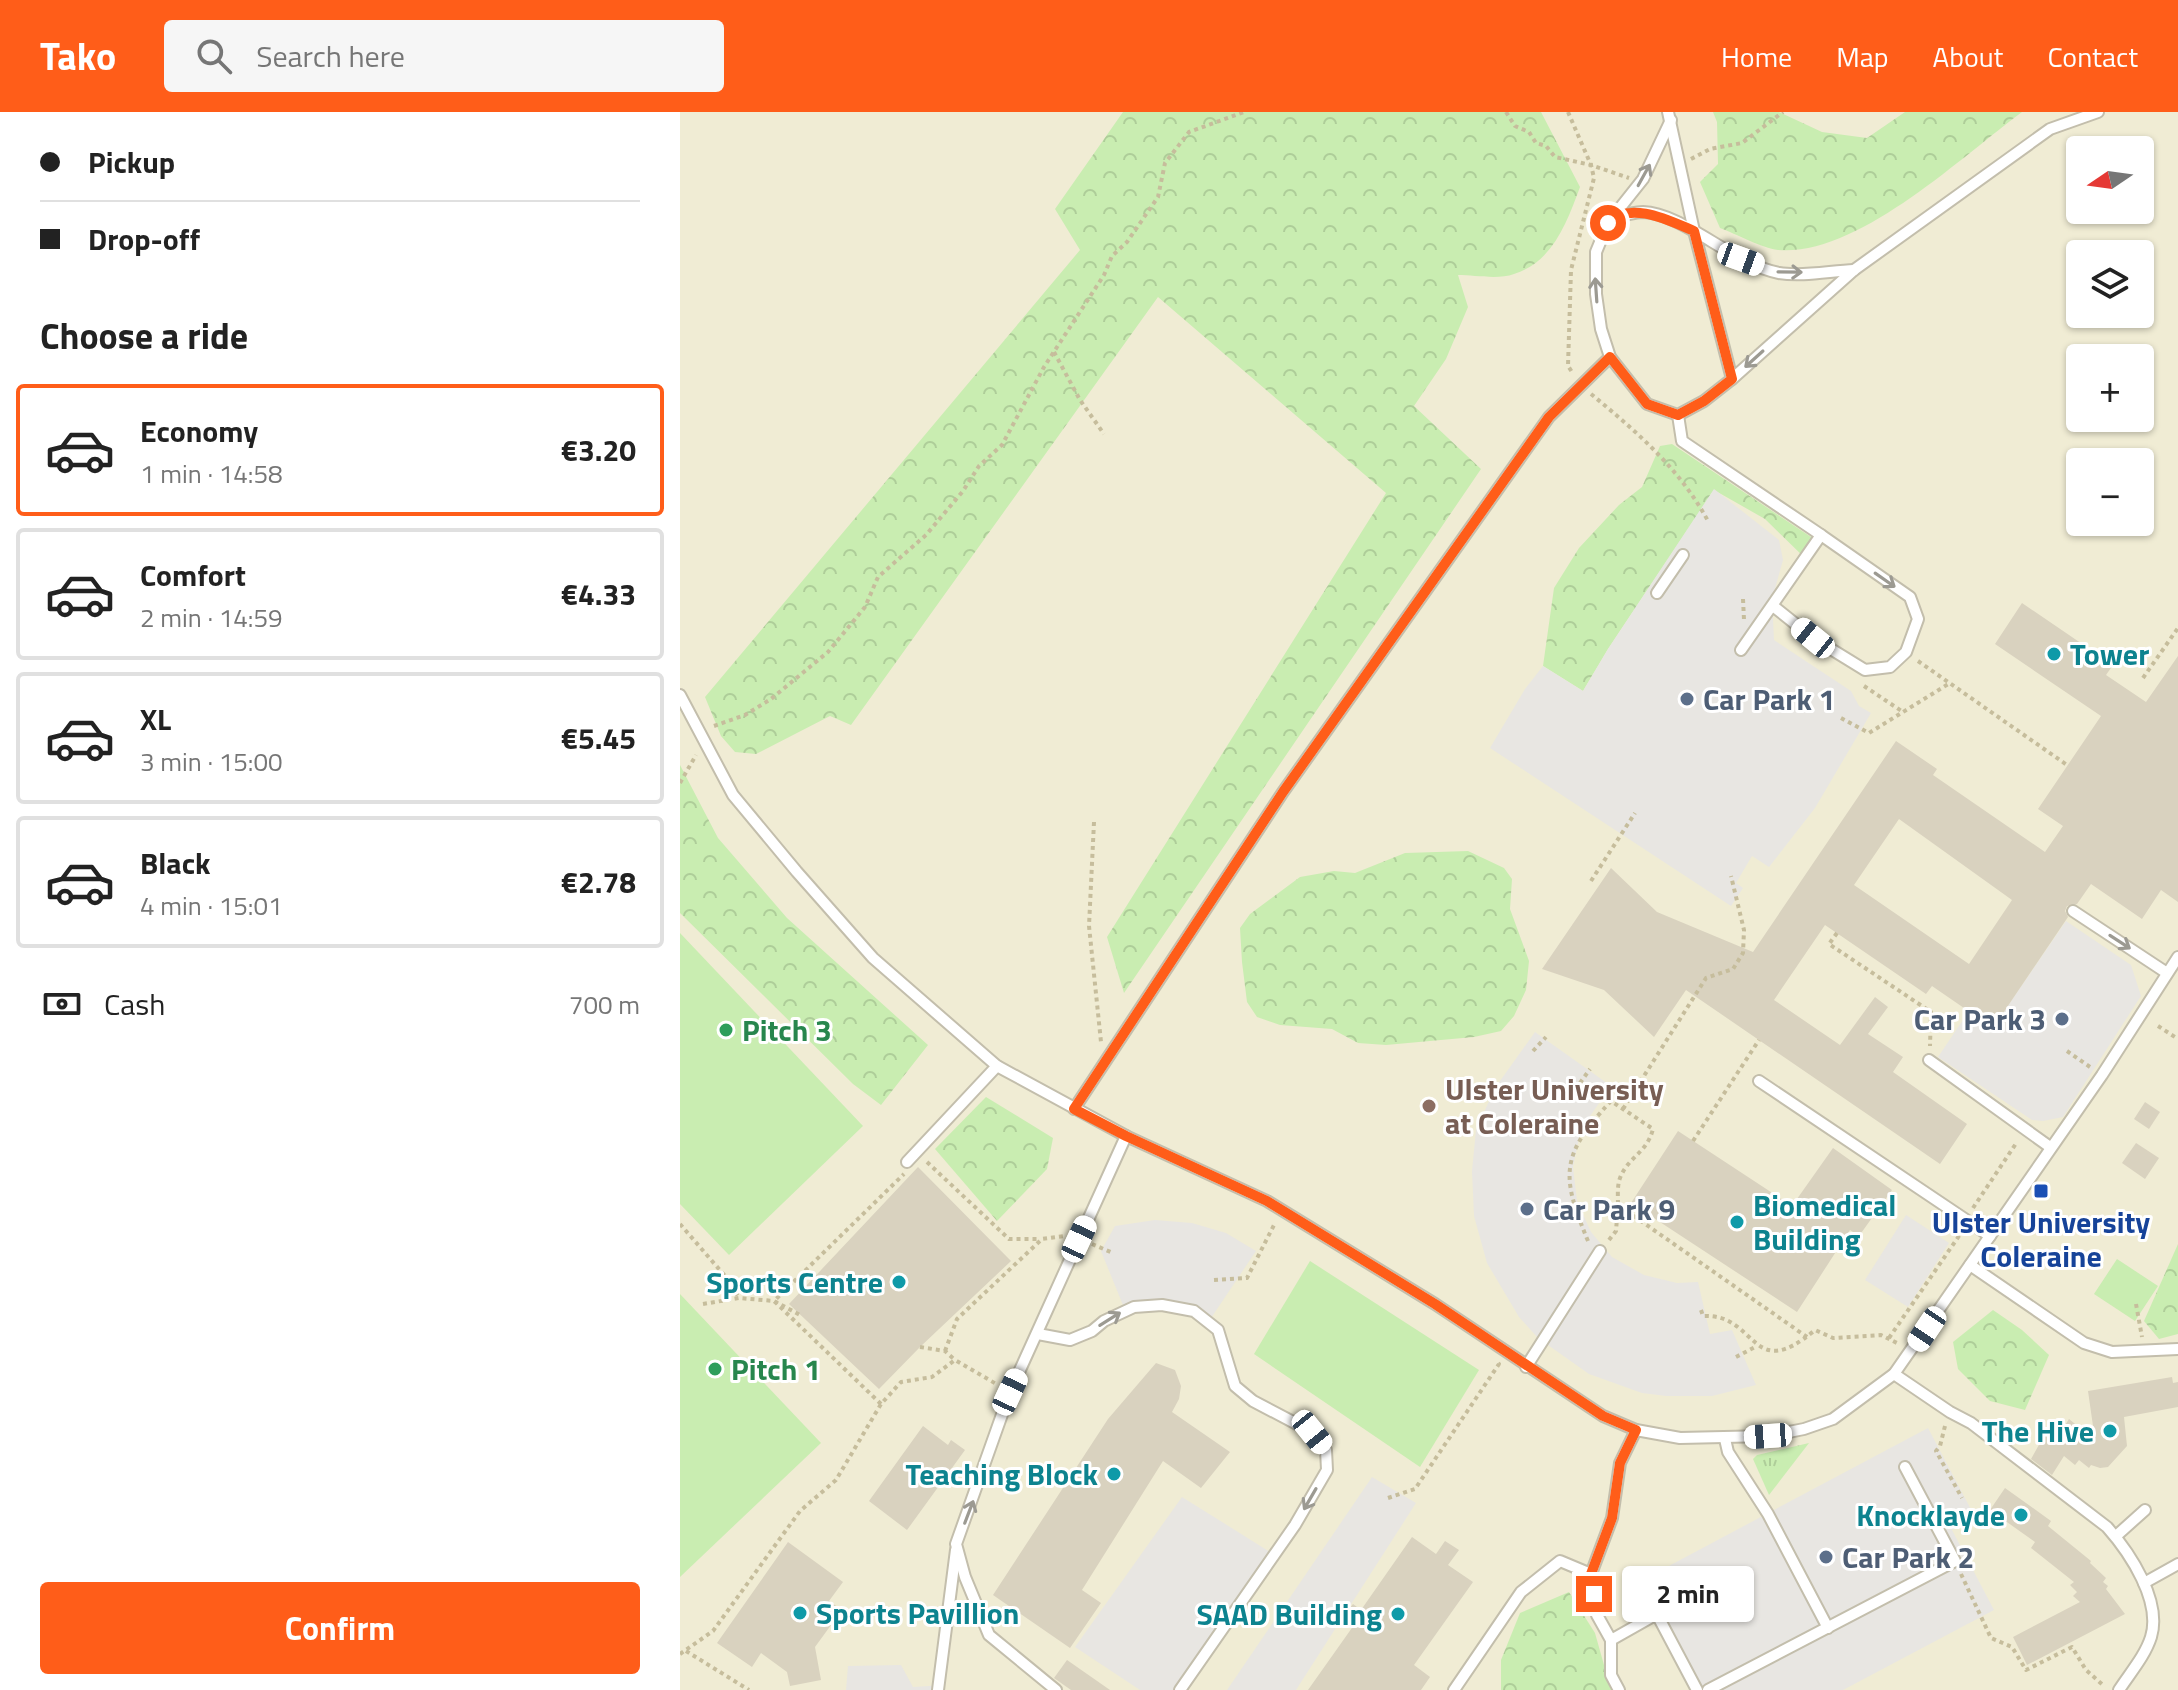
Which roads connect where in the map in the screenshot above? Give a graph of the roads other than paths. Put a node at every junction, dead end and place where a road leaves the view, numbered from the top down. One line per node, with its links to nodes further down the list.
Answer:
1 (2098, 112): 5 (lane)
2 (1670, 116): 3 (lane, one-way to 2); 4 (lane)
3 (1608, 223): 4 (lane); 6 (lane, one-way to 3)
4 (1694, 231): 5 (lane, one-way to 5); 7 (lane)
5 (1854, 270): 7 (lane, one-way to 7)
6 (1610, 357): 8 (lane); 21 (lane)
7 (1732, 379): 8 (lane)
8 (1678, 415): 9 (lane)
9 (1821, 535): 12 (lane); 12 (lane, one-way to 12)
10 (1683, 555): 11 (lane)
11 (1657, 593)
12 (1773, 606): 13 (lane)
13 (1741, 650)
14 (680, 695): 19 (lane)
15 (2073, 911): 17 (lane, one-way to 17)
16 (2178, 957): 17 (lane)
17 (2167, 973): 23 (lane)
18 (1929, 1060): 23 (lane)
19 (997, 1066): 21 (lane); 24 (lane)
20 (1759, 1081): 25 (lane)
21 (1074, 1109): 22 (lane)
22 (1126, 1136): 28 (lane); 30 (lane)
23 (2050, 1147): 25 (lane)
24 (909, 1167)
25 (1990, 1236): 27 (lane)
26 (1600, 1251): 30 (lane)
27 (1970, 1265): 29 (lane); 31 (lane)
28 (1038, 1334): 37 (lane, one-way to 28); 45 (lane, one-way to 45)
29 (2178, 1349)
30 (1526, 1367): 32 (lane)
31 (1894, 1374): 33 (lane); 36 (lane)
32 (1636, 1430): 33 (lane); 39 (lane)
33 (1725, 1439): 41 (lane)
34 (1905, 1467): 41 (lane)
35 (2145, 1510): 36 (lane)
36 (2116, 1536): 40 (lane)
37 (956, 1544): 43 (lane); 44 (lane)
38 (2178, 1564): 40 (lane)
39 (1591, 1574): 42 (lane); 46 (lane)
40 (2144, 1583): 50 (lane)
41 (1828, 1628): 49 (lane)
42 (1611, 1640): 47 (lane); 48 (lane)
43 (938, 1690)
44 (1056, 1690)
45 (1180, 1690)
46 (1454, 1690)
47 (1619, 1690)
48 (1697, 1690)
49 (1708, 1690)
50 (2119, 1690)

